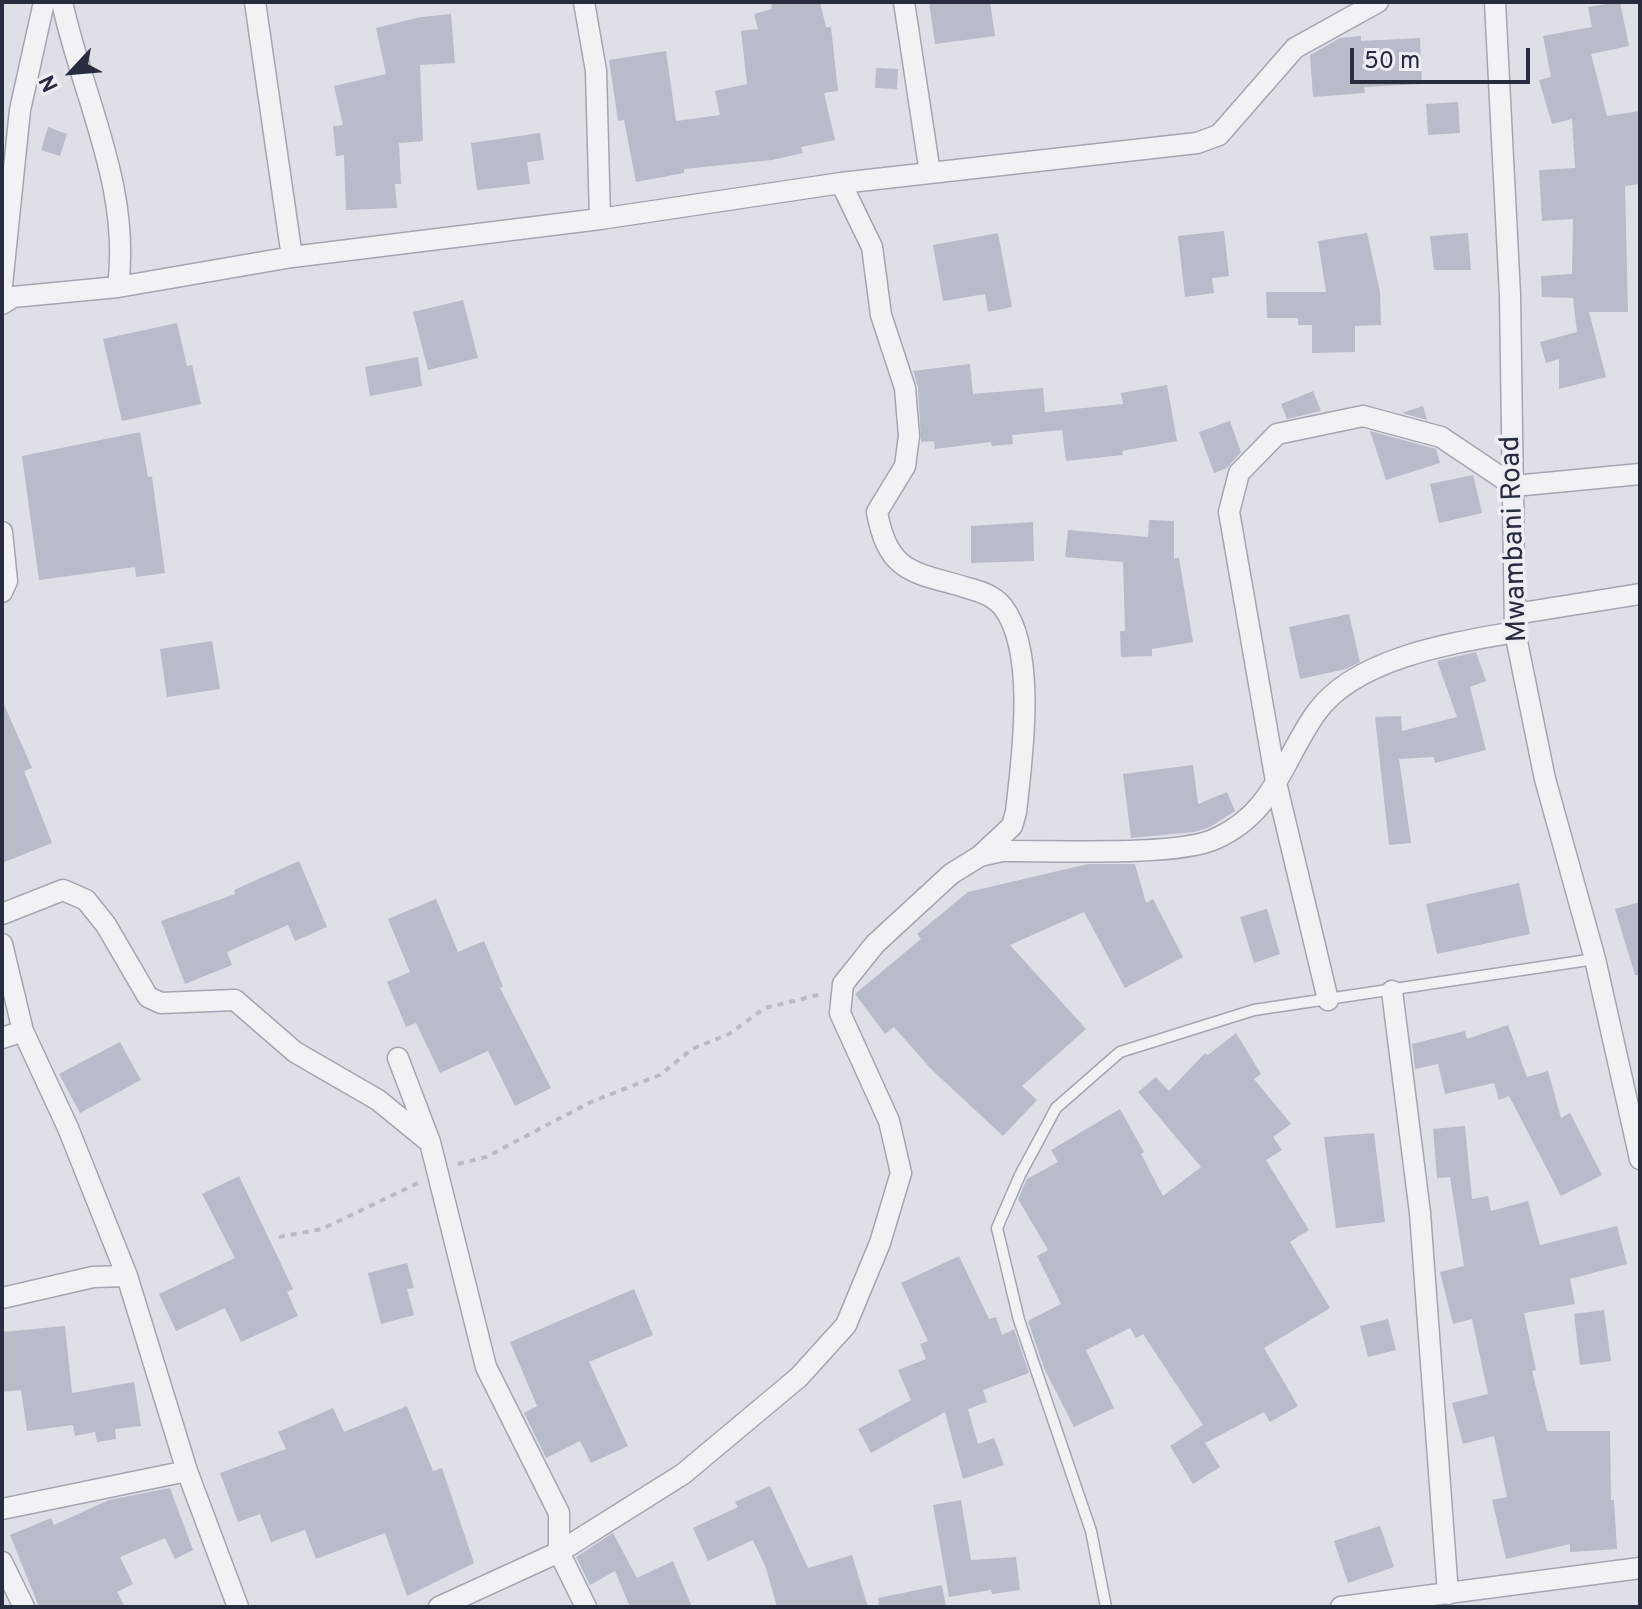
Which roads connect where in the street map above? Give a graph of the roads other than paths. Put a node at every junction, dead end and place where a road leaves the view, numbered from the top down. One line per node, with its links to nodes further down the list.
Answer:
1 (44, 2): 12 (street)
2 (62, 2): 13 (street)
3 (255, 2): 11 (street)
4 (584, 2): 10 (street)
5 (904, 2): 8 (street)
6 (1378, 2): 8 (street)
7 (1495, 2): 16 (street, Mwambani Road)
8 (930, 173): 9 (street)
9 (841, 183): 10 (street); 22 (street)
10 (600, 219): 11 (street)
11 (292, 257): 13 (street)
12 (2, 285)
13 (118, 287): 14 (street)
14 (2, 304)
15 (1640, 474): 16 (street)
16 (1514, 486): 20 (street, Mwambani Road); 21 (street)
17 (2, 532): 18 (street)
18 (2, 592)
19 (1640, 594): 20 (street)
20 (1515, 623): 21 (street); 25 (street, Mwambani Road)
21 (1277, 787): 22 (street); 27 (street)
22 (980, 856): 37 (street)
23 (2, 914): 31 (street)
24 (2, 944): 28 (street)
25 (1595, 959): 26 (lane); 32 (street, Mwambani Road)
26 (1392, 991): 27 (lane); 40 (street)
27 (1328, 1000): 45 (lane)
28 (23, 1031): 29 (street); 33 (street)
29 (2, 1038)
30 (398, 1058): 31 (street)
31 (430, 1142): 37 (street)
32 (1640, 1159)
33 (127, 1276): 34 (street); 35 (street)
34 (2, 1298)
35 (187, 1471): 36 (street); 42 (street)
36 (2, 1509)
37 (559, 1552): 43 (street); 44 (street)
38 (2, 1562): 41 (street)
39 (1640, 1568): 40 (street)
40 (1448, 1594): 46 (street)
41 (24, 1607)
42 (238, 1607)
43 (439, 1607)
44 (586, 1607)
45 (1106, 1607)
46 (1341, 1607)

